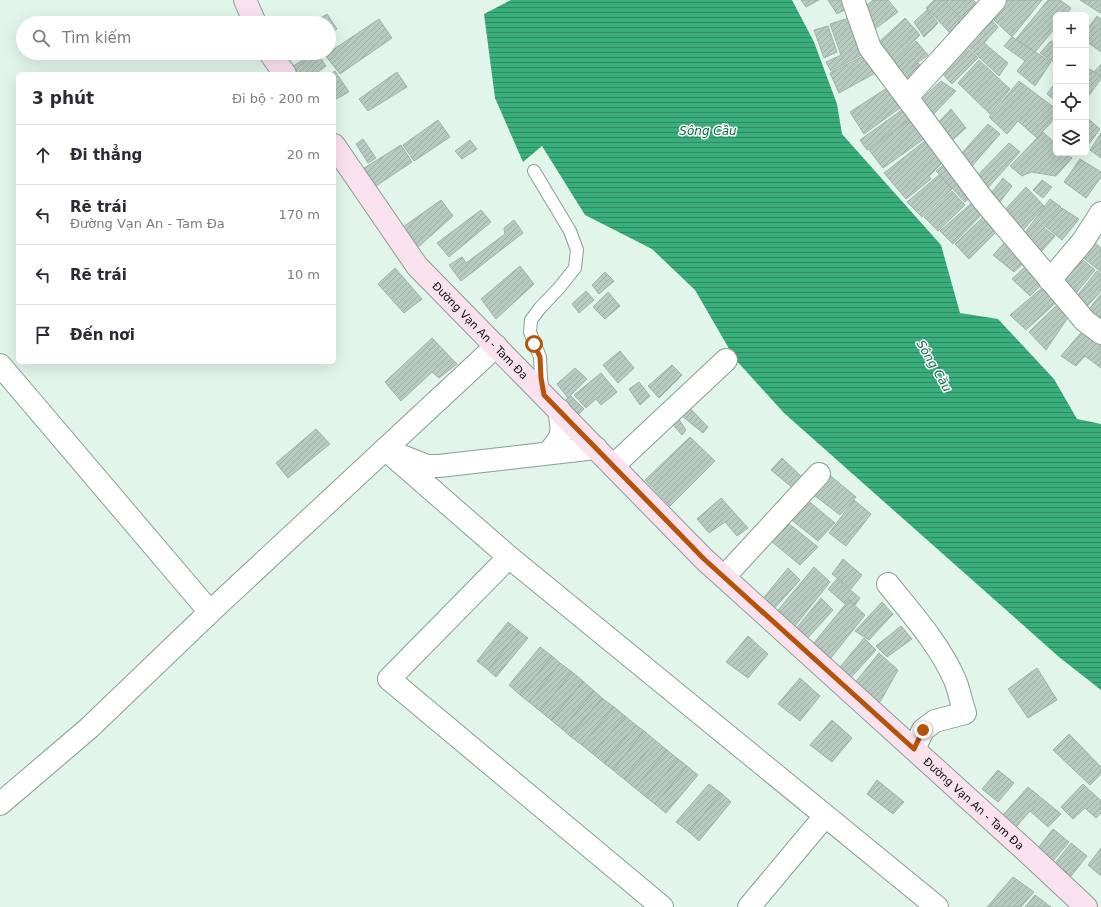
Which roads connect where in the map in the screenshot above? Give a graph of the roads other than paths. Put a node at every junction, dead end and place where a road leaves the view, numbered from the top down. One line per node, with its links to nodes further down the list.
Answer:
1 (245, 0): 4 (main road)
2 (995, 0): 7 (street)
3 (855, 1): 7 (street)
4 (252, 16)
5 (275, 60): 6 (main road)
6 (284, 72)
7 (907, 97): 11 (street)
8 (336, 148): 13 (main road, Đường Vạn An - Tam Đa)
9 (534, 171): 16 (lane)
10 (1101, 213): 11 (street)
11 (1050, 280): 12 (street)
12 (1101, 333)
13 (496, 346): 16 (main road, Đường Vạn An - Tam Đa); 18 (street)
14 (726, 360): 20 (street)
15 (0, 365): 25 (street)
16 (551, 403): 17 (main road, Đường Vạn An - Tam Đa); 19 (street)
17 (596, 448): 19 (street); 20 (main road, Đường Vạn An - Tam Đa)
18 (385, 449): 19 (street); 22 (street); 25 (street)
19 (548, 453)
20 (613, 466): 23 (main road, Đường Vạn An - Tam Đa)
21 (819, 474): 23 (street)
22 (509, 558): 28 (street); 29 (street)
23 (724, 577): 26 (main road, Đường Vạn An - Tam Đa)
24 (888, 584): 26 (street)
25 (210, 612): 27 (street)
26 (914, 749): 32 (main road, Đường Vạn An - Tam Đa)
27 (0, 804)
28 (825, 816): 30 (street); 31 (street)
29 (662, 907)
30 (749, 907)
31 (937, 907)
32 (1086, 907)

